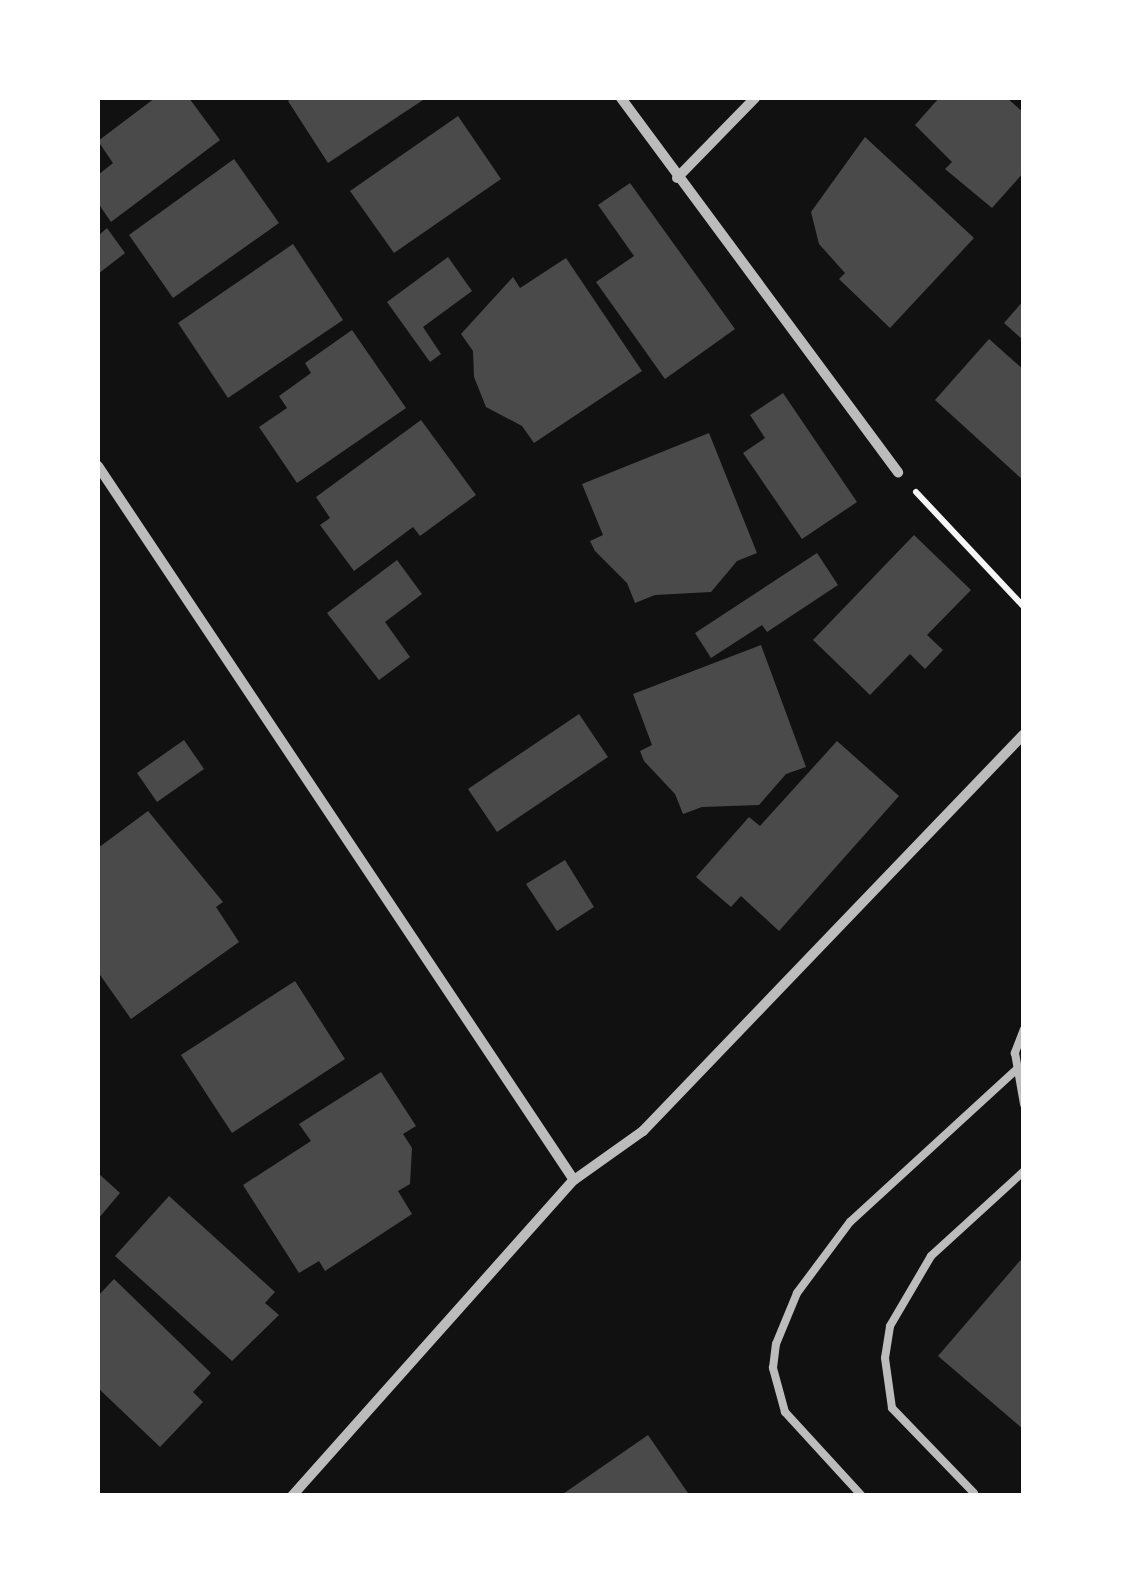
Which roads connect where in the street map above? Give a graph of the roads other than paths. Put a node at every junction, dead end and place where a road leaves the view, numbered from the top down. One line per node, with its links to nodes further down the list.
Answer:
1 (621, 98): 3 (street)
2 (756, 98): 3 (street)
3 (678, 178): 5 (street)
4 (98, 466): 11 (street)
5 (898, 473)
6 (1024, 734): 11 (street)
7 (1024, 1029): 8 (lane)
8 (1016, 1070): 9 (lane); 14 (lane)
9 (1024, 1104)
10 (1024, 1172): 12 (lane)
11 (574, 1180): 13 (street)
12 (974, 1493)
13 (292, 1496)
14 (862, 1496)

